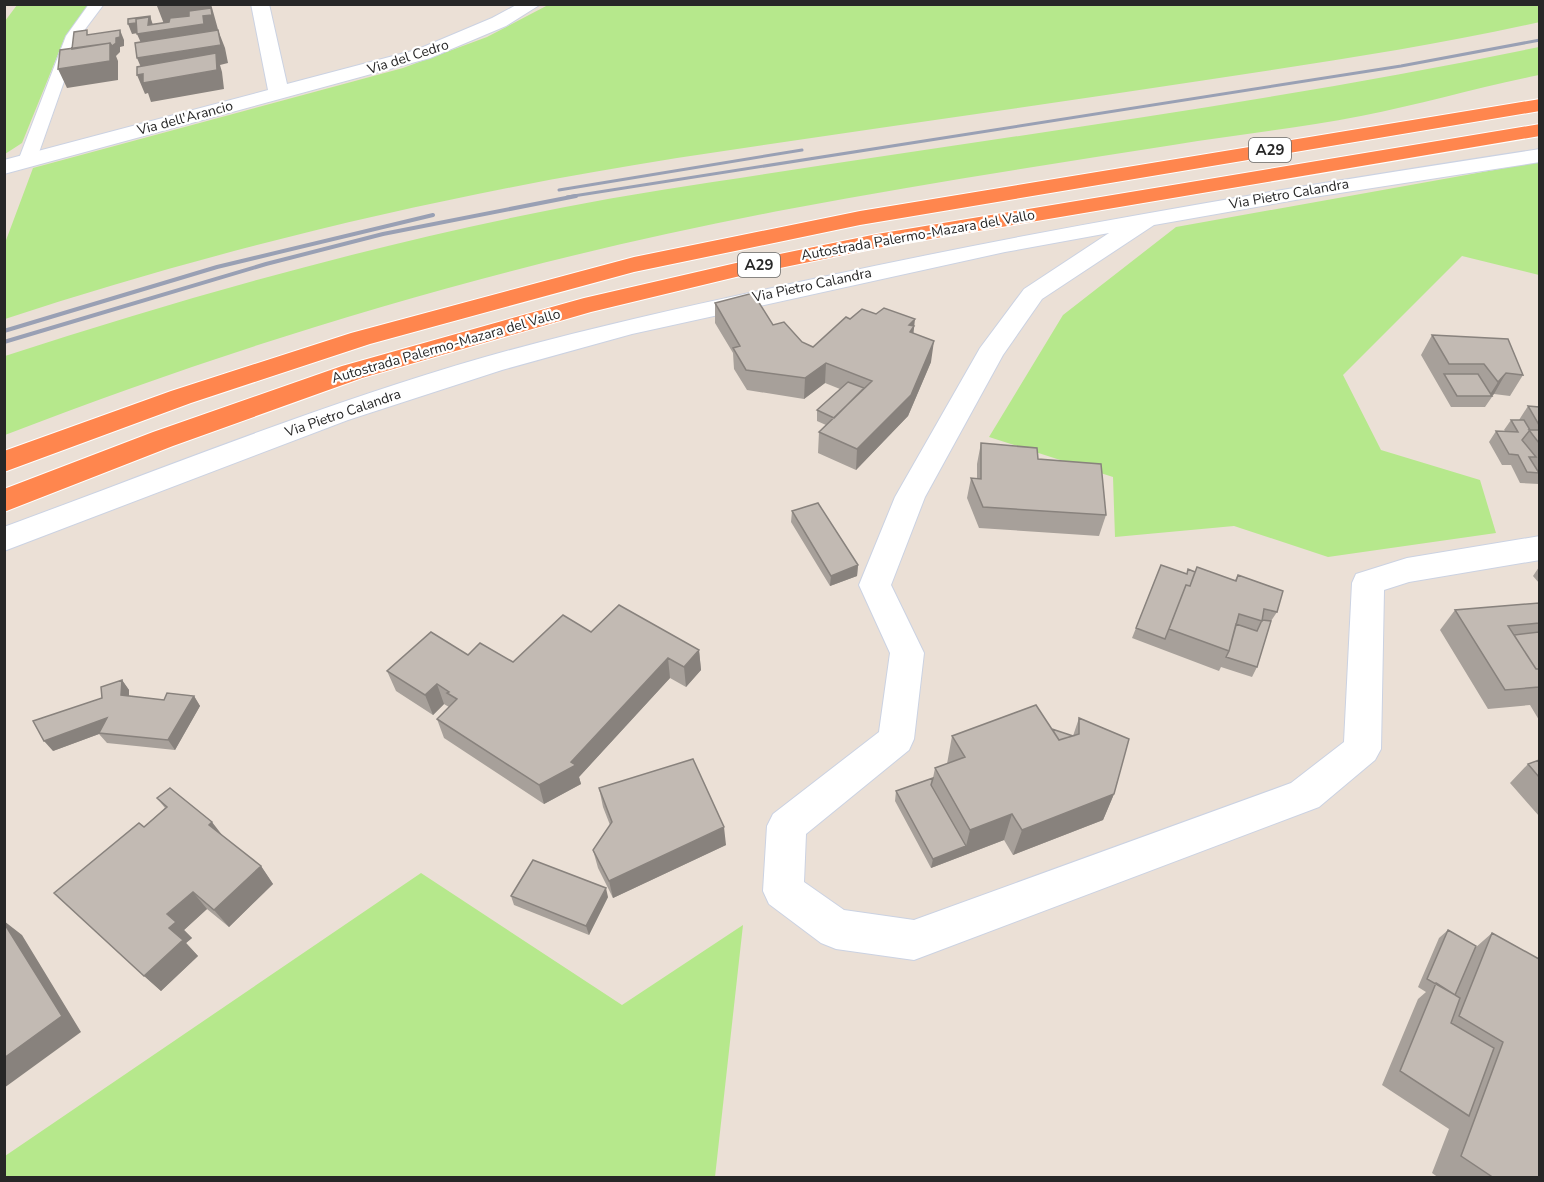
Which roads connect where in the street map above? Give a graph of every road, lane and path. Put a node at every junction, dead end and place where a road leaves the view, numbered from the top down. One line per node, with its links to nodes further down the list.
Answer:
1 (97, 4): 10 (lane)
2 (260, 4): 5 (street)
3 (532, 4): 5 (street, Via del Cedro)
4 (1539, 85): 8 (highway)
5 (279, 93): 10 (street, Via dell'Arancio)
6 (1539, 105): 8 (highway, Autostrada Palermo-Mazara del Vallo / A29)
7 (1539, 130): 14 (highway, Autostrada Palermo-Mazara del Vallo / A29)
8 (1341, 138): 13 (highway, Autostrada Palermo-Mazara del Vallo / A29)
9 (1539, 155): 12 (street, Via Pietro Calandra)
10 (27, 161): 11 (street, Via dell'Arancio)
11 (4, 167)
12 (1149, 218): 15 (street, Via Pietro Calandra); 16 (street)
13 (4, 462)
14 (4, 501)
15 (4, 540)
16 (1539, 548)

